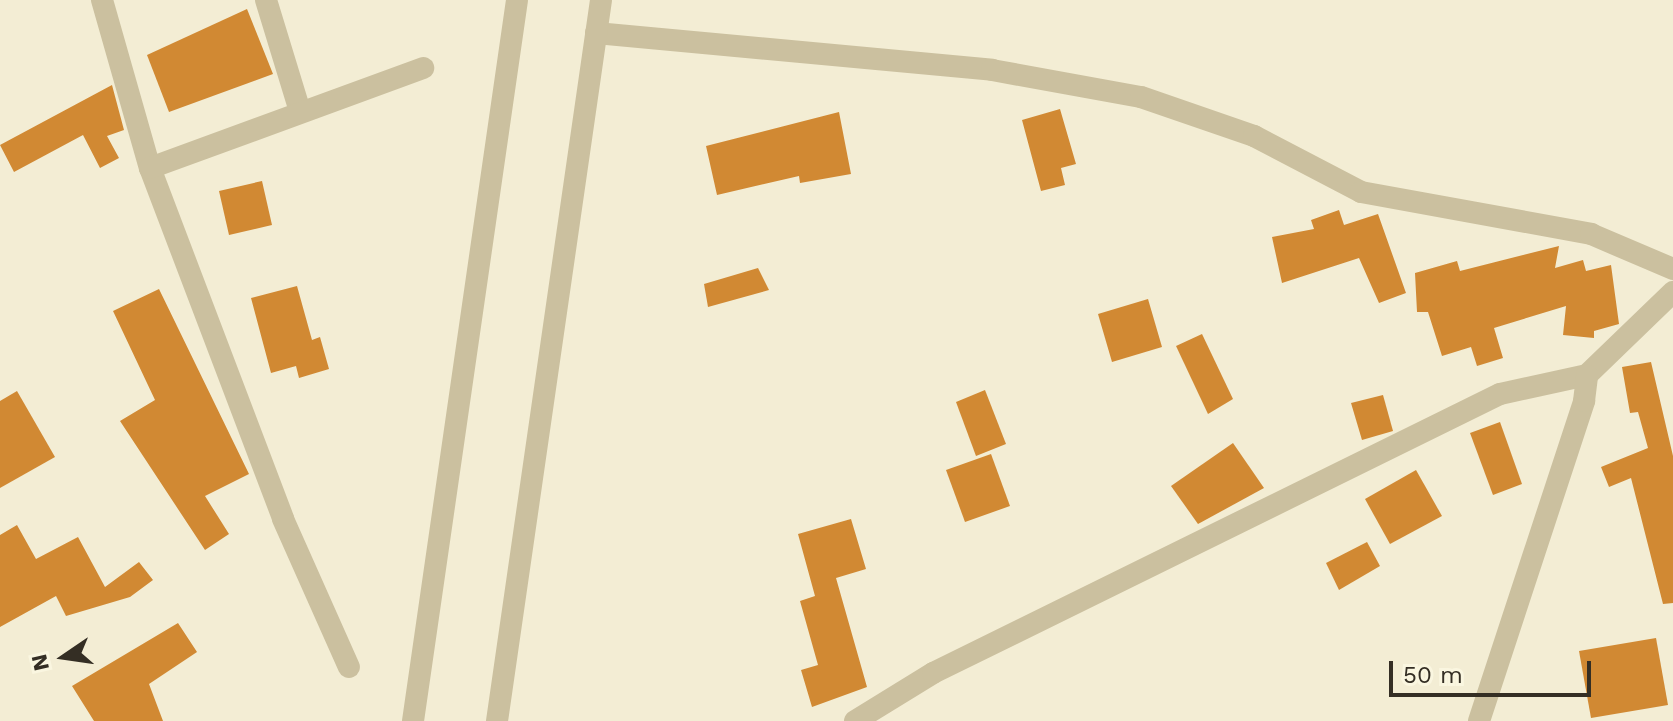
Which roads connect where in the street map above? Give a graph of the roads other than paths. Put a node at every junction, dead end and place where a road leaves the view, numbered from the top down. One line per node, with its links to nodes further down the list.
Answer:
1 (102, 0): 8 (street)
2 (266, 0): 7 (street)
3 (517, 0): 13 (street)
4 (601, 0): 5 (street)
5 (596, 33): 9 (street); 14 (street)
6 (423, 68): 7 (street)
7 (300, 111): 8 (street)
8 (150, 168): 12 (street)
9 (1673, 269)
10 (1673, 292): 11 (street)
11 (1587, 375): 15 (street); 16 (street)
12 (349, 667)
13 (413, 721)
14 (497, 721)
15 (855, 721)
16 (1479, 721)

